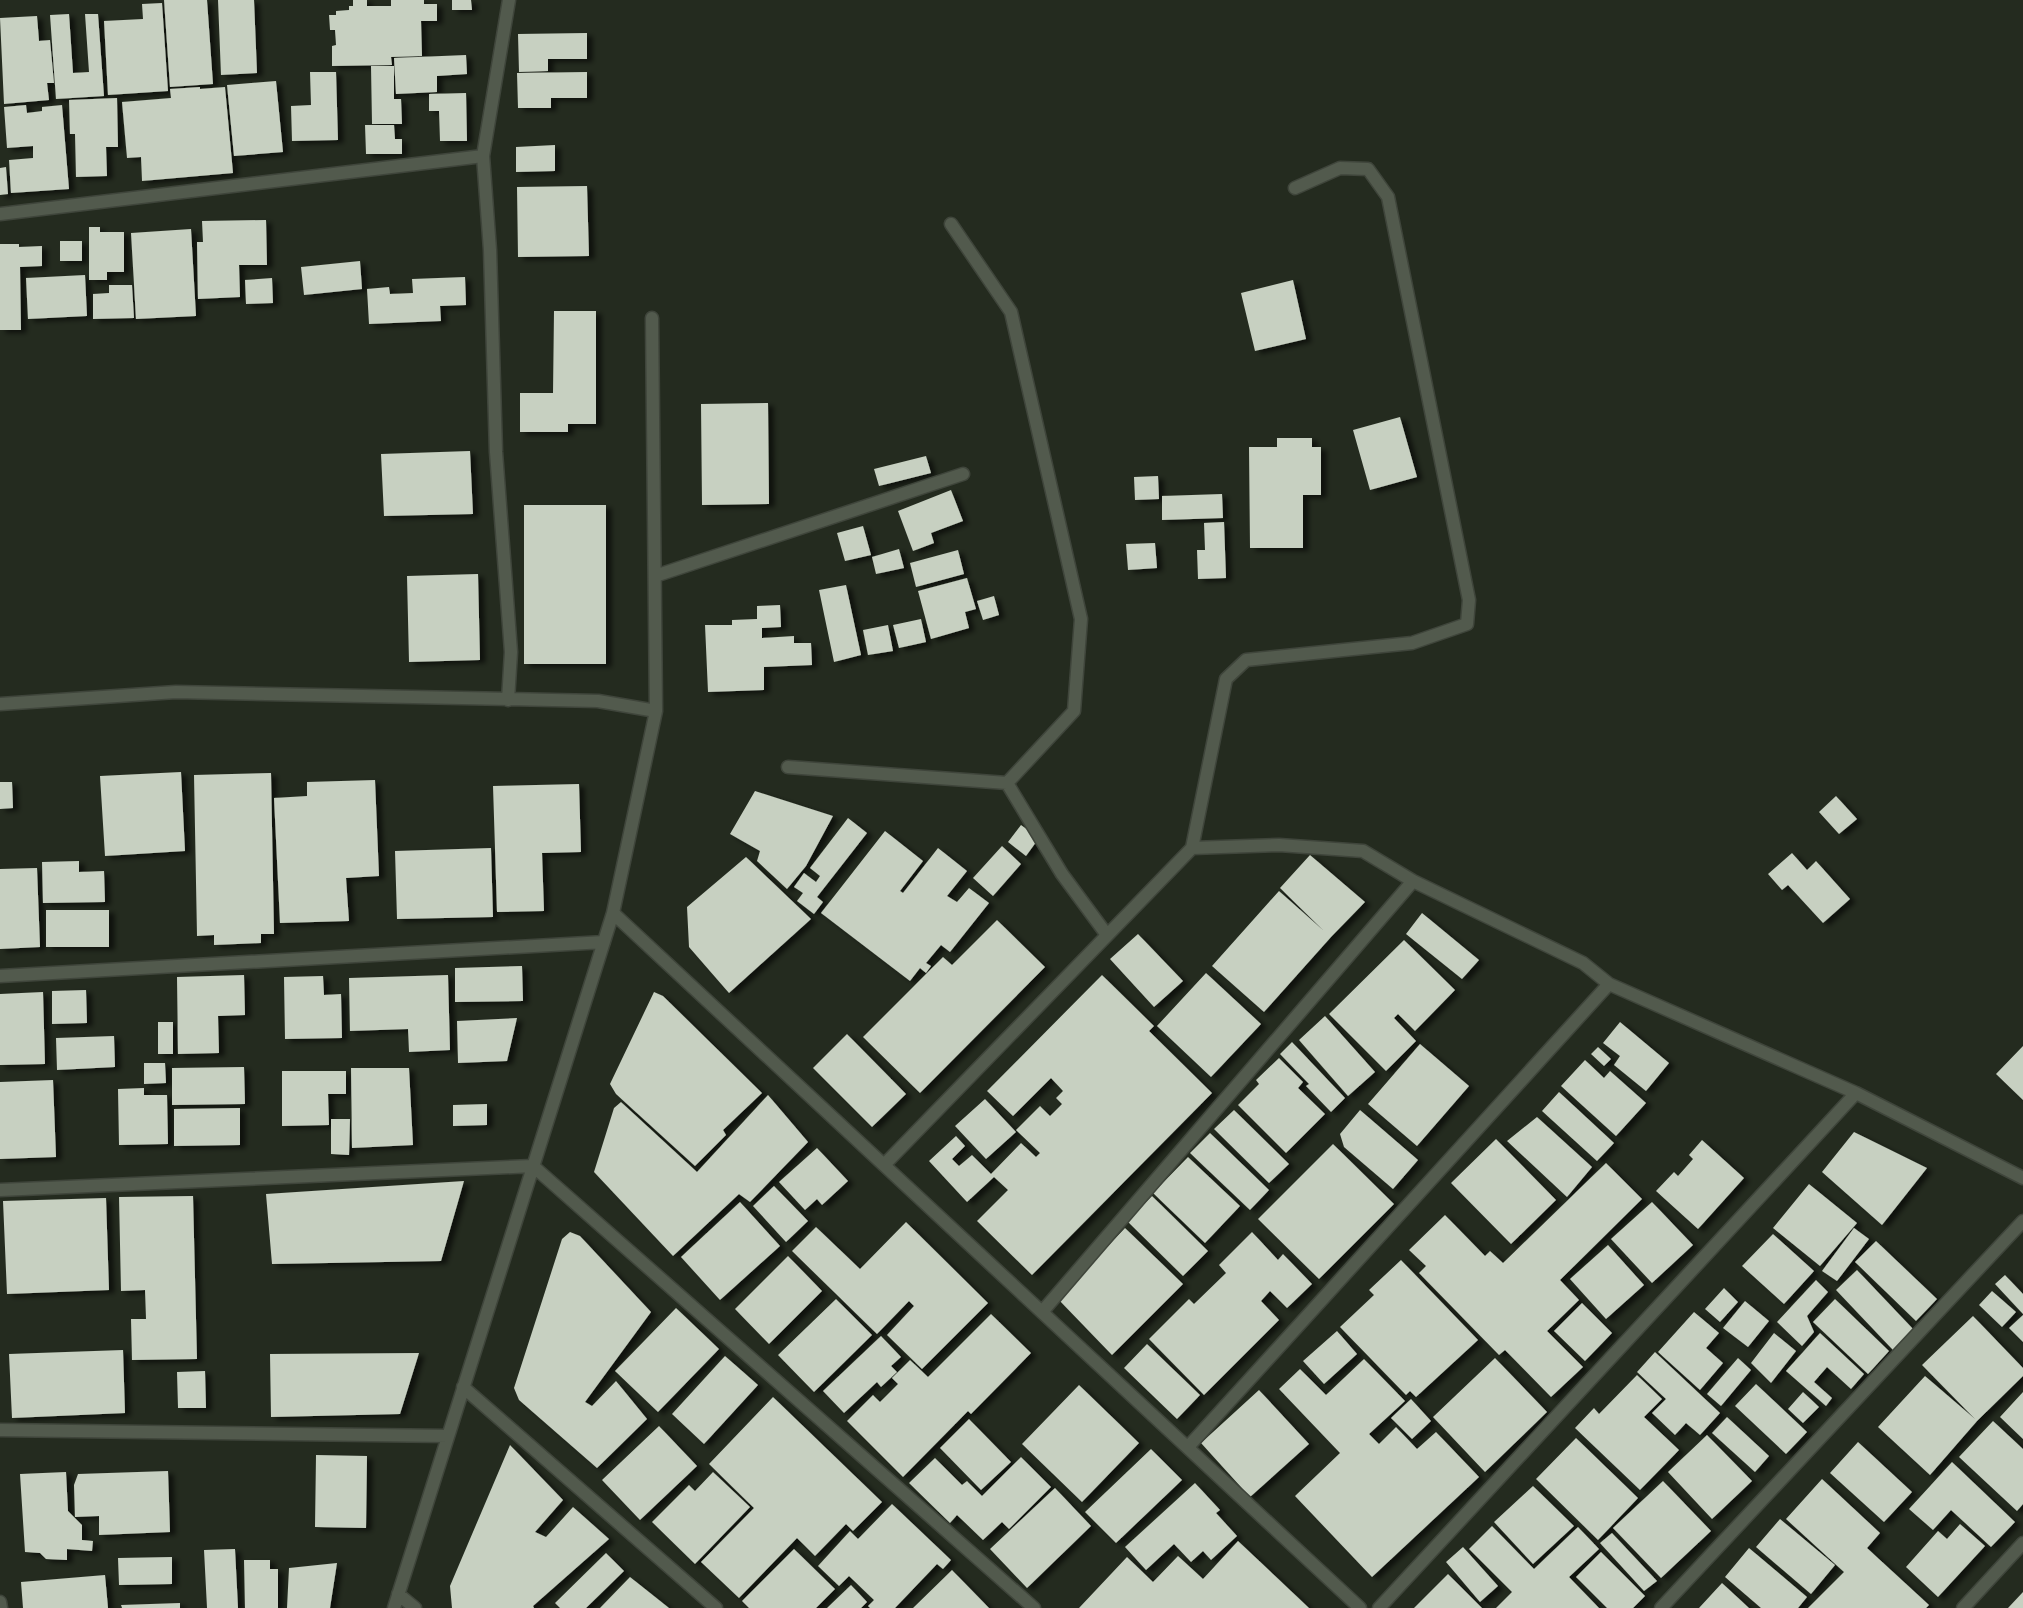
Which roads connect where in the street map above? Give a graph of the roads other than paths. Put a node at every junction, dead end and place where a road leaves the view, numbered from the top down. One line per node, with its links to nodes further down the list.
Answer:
1 (509, 0): 2 (street)
2 (483, 156): 4 (street); 9 (street)
3 (1295, 188): 14 (street)
4 (0, 214)
5 (951, 224): 13 (street)
6 (652, 318): 8 (street)
7 (963, 474): 8 (street)
8 (654, 576): 11 (street)
9 (508, 700): 10 (street); 11 (street)
10 (0, 704)
11 (656, 711): 16 (street)
12 (788, 767): 13 (street)
13 (1007, 783): 17 (street)
14 (1192, 848): 15 (street); 17 (street)
15 (1413, 880): 20 (street); 27 (street)
16 (613, 913): 18 (street); 22 (street)
17 (1107, 935): 22 (street)
18 (604, 942): 19 (street); 23 (street)
19 (0, 976)
20 (1609, 984): 21 (street); 31 (street)
21 (1856, 1093): 24 (street); 41 (street)
22 (884, 1165): 27 (street)
23 (533, 1166): 25 (street); 28 (street); 39 (street)
24 (2023, 1178)
25 (0, 1190)
26 (2023, 1221): 42 (street)
27 (1042, 1312): 31 (street)
28 (463, 1387): 30 (street); 38 (street)
29 (0, 1430): 30 (street)
30 (448, 1436): 33 (street)
31 (1188, 1447): 40 (street)
32 (2023, 1543): 43 (street)
33 (398, 1594): 36 (street); 37 (street)
34 (0, 1602): 35 (street)
35 (1, 1608)
36 (394, 1608)
37 (415, 1608)
38 (716, 1608)
39 (1034, 1608)
40 (1360, 1608)
41 (1380, 1608)
42 (1661, 1608)
43 (1963, 1608)

